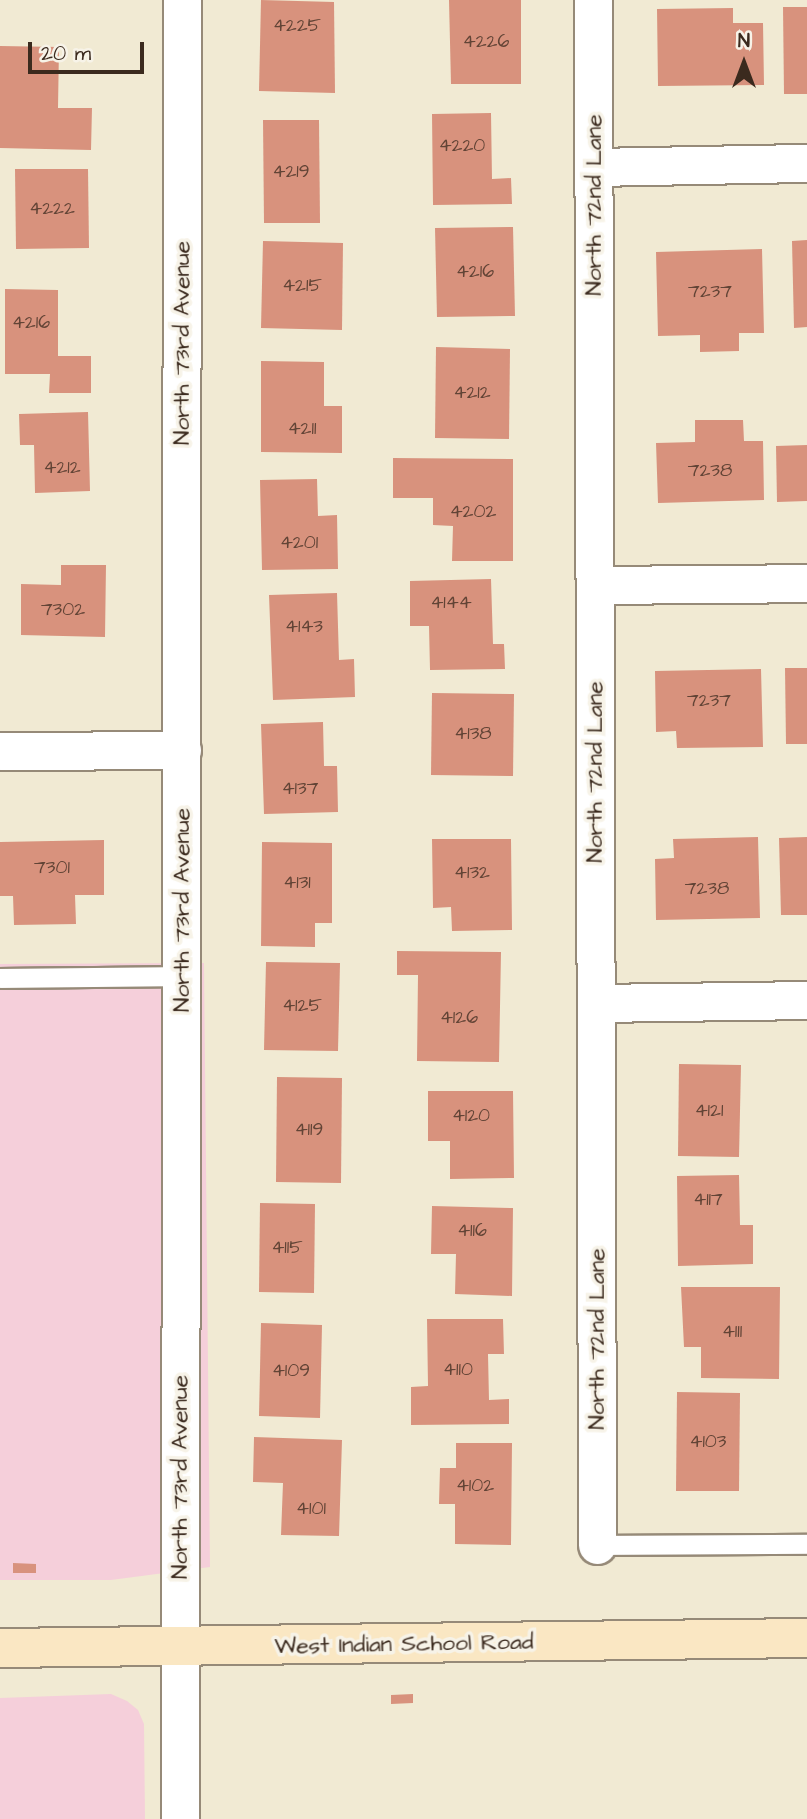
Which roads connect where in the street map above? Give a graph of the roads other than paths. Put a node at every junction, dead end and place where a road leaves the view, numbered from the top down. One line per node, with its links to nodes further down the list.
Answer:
1 (182, 0): 7 (street, North 73rd Avenue)
2 (593, 0): 4 (street, North 72nd Lane)
3 (807, 163): 4 (street)
4 (594, 167): 6 (street, North 72nd Lane)
5 (807, 583): 6 (street)
6 (595, 585): 12 (street, North 72nd Lane)
7 (182, 750): 8 (street); 9 (street, North 73rd Avenue)
8 (0, 751)
9 (181, 976): 10 (lane); 16 (street, North 73rd Avenue)
10 (0, 978)
11 (807, 1000): 12 (street)
12 (596, 1003): 14 (street, North 72nd Lane)
13 (807, 1544): 14 (lane)
14 (597, 1545)
15 (807, 1638): 16 (main road, West Indian School Road)
16 (179, 1646): 17 (main road, West Indian School Road); 18 (street, North 73rd Avenue)
17 (0, 1648)
18 (180, 1819)

